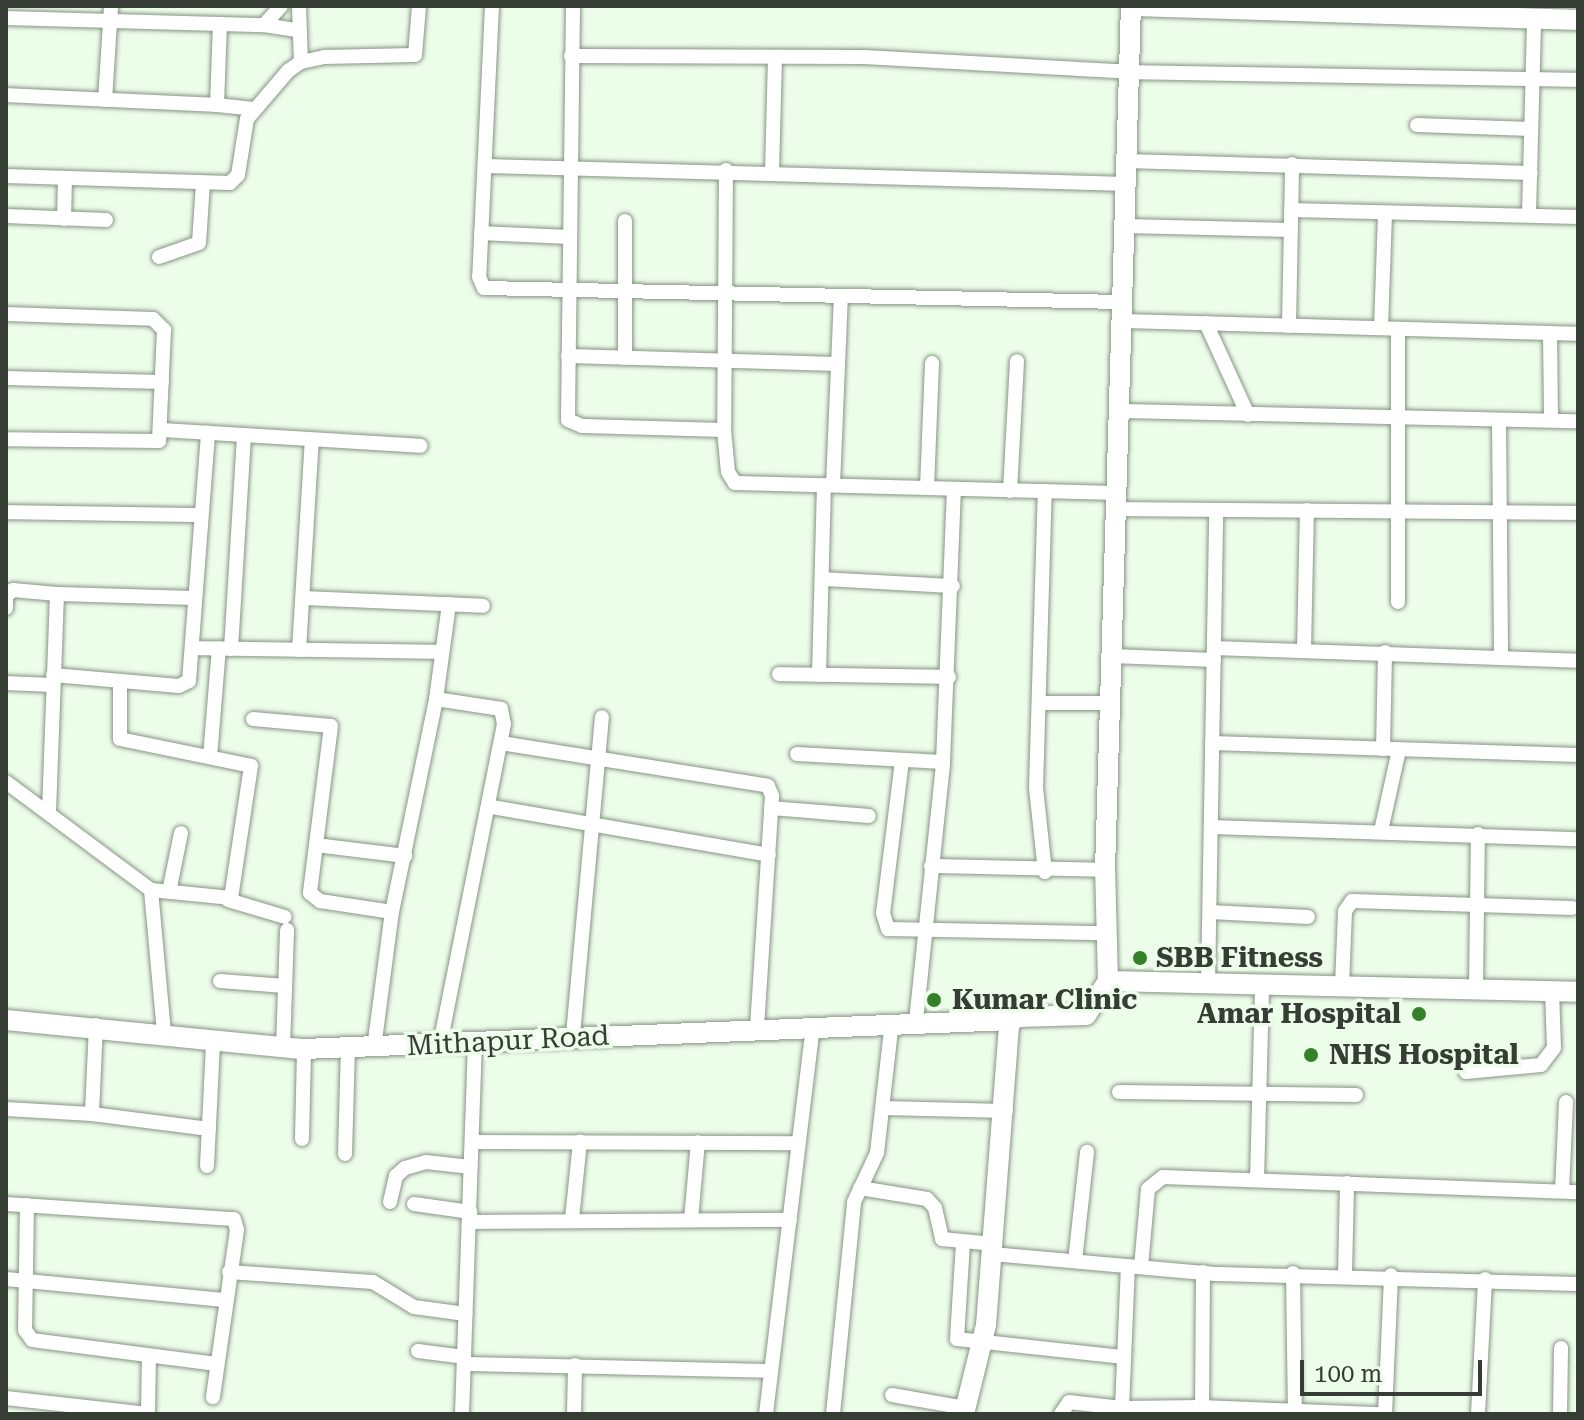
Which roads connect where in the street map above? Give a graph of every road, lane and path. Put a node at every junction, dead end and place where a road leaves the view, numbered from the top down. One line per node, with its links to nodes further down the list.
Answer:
1 (111, 6): 15 (street)
2 (281, 6): 17 (street)
3 (299, 6): 18 (street)
4 (419, 6): 21 (street)
5 (492, 6): 33 (street)
6 (573, 6): 19 (street)
7 (1134, 6): 8 (street); 22 (street)
8 (1212, 8): 9 (street)
9 (1266, 9): 10 (street)
10 (1335, 9): 11 (street)
11 (1448, 11): 13 (street)
12 (6, 18): 15 (street)
13 (1534, 19): 14 (street); 23 (street)
14 (1578, 20)
15 (110, 23): 16 (street); 26 (street)
16 (220, 25): 17 (street); 27 (street)
17 (264, 25): 18 (street)
18 (300, 31): 21 (street)
19 (571, 56): 20 (street); 34 (street)
20 (775, 57): 22 (street); 36 (street)
21 (301, 62): 28 (street)
22 (1130, 72): 23 (street); 31 (street)
23 (1533, 80): 24 (street); 30 (street)
24 (1578, 80)
25 (6, 95): 26 (street)
26 (105, 100): 27 (street)
27 (217, 105): 28 (street)
28 (254, 109): 40 (street)
29 (1417, 125): 30 (street)
30 (1531, 129): 37 (street)
31 (1127, 161): 32 (street); 41 (street)
32 (1292, 164): 37 (street); 42 (street)
33 (486, 166): 34 (street); 52 (street)
34 (569, 167): 35 (street); 53 (street)
35 (726, 170): 36 (street); 57 (street)
36 (772, 172): 41 (street)
37 (1531, 173): 44 (street)
38 (6, 176): 39 (street)
39 (65, 179): 40 (street); 47 (street)
40 (203, 183): 54 (street)
41 (1127, 184): 50 (street)
42 (1291, 210): 43 (street); 51 (street)
43 (1385, 213): 44 (street); 63 (street)
44 (1529, 214): 46 (street)
45 (6, 216): 47 (street)
46 (1578, 217)
47 (64, 219): 48 (street)
48 (106, 220)
49 (625, 221): 56 (street)
50 (1125, 226): 51 (street); 59 (street)
51 (1291, 230): 62 (street)
52 (481, 233): 53 (street); 55 (street)
53 (568, 237): 55 (street)
54 (159, 257)
55 (569, 289): 56 (street); 67 (street)
56 (625, 289): 57 (street); 68 (street)
57 (721, 290): 58 (street); 69 (street)
58 (841, 296): 59 (street); 72 (street)
59 (1123, 311): 61 (street); 75 (street)
60 (6, 314): 74 (street)
61 (1206, 323): 62 (street); 76 (street)
62 (1289, 326): 63 (street)
63 (1381, 328): 64 (street)
64 (1398, 329): 65 (street); 77 (street)
65 (1550, 333): 66 (street); 79 (street)
66 (1578, 334)
67 (568, 356): 68 (street); 82 (street)
68 (625, 358): 69 (street)
69 (723, 360): 72 (street); 82 (street)
70 (1017, 361): 91 (street)
71 (932, 363): 89 (street)
72 (838, 364): 88 (street)
73 (6, 378): 74 (street)
74 (162, 382): 81 (street)
75 (1120, 411): 76 (street); 93 (street)
76 (1248, 415): 77 (street)
77 (1394, 420): 78 (street); 97 (street)
78 (1499, 420): 79 (street); 98 (street)
79 (1551, 420): 80 (street)
80 (1578, 421)
81 (161, 430): 83 (street); 85 (street)
82 (724, 430): 88 (street)
83 (208, 433): 84 (street); 100 (street)
84 (244, 435): 86 (street); 111 (street)
85 (6, 439)
86 (312, 440): 87 (street); 105 (street)
87 (421, 446)
88 (828, 485): 89 (street); 101 (street)
89 (927, 488): 90 (street)
90 (954, 490): 91 (street); 102 (street)
91 (1010, 491): 92 (street)
92 (1045, 491): 93 (street); 127 (street)
93 (1117, 501): 94 (street); 117 (street)
94 (1216, 510): 95 (street); 116 (street)
95 (1307, 510): 97 (street); 113 (street)
96 (6, 512): 100 (street)
97 (1397, 512): 98 (street); 106 (street)
98 (1500, 513): 99 (street); 118 (street)
99 (1578, 513)
100 (201, 515): 104 (street)
101 (823, 579): 102 (street); 121 (street)
102 (953, 586): 122 (street)
103 (57, 594): 104 (street); 109 (street); 123 (street)
104 (195, 598): 110 (street)
105 (303, 598): 107 (street); 112 (street)
106 (1398, 602)
107 (449, 604): 108 (street); 114 (street)
108 (483, 606)
109 (6, 608)
110 (192, 648): 111 (street); 124 (street)
111 (225, 649): 112 (street); 137 (street)
112 (299, 650): 114 (street)
113 (1304, 650): 115 (street); 116 (street)
114 (442, 652): 126 (street)
115 (1385, 652): 118 (street); 133 (street)
116 (1214, 654): 117 (street); 132 (street)
117 (1112, 656): 128 (street)
118 (1501, 658): 119 (street)
119 (1578, 661)
120 (779, 674): 121 (street)
121 (819, 675): 122 (street)
122 (949, 677): 140 (street)
123 (52, 680): 124 (street); 125 (street); 144 (street)
124 (120, 681): 137 (street)
125 (6, 683)
126 (436, 699): 131 (street); 154 (street)
127 (1039, 703): 128 (street); 157 (street)
128 (1111, 703): 156 (street)
129 (602, 717): 138 (street)
130 (253, 719): 152 (street)
131 (501, 743): 138 (street); 142 (street)
132 (1212, 743): 133 (street); 147 (street)
133 (1383, 749): 134 (street)
134 (1399, 750): 136 (street); 148 (street)
135 (797, 754): 139 (street)
136 (1578, 755)
137 (210, 757): 160 (street)
138 (599, 759): 143 (street); 146 (street)
139 (902, 761): 140 (street); 166 (street)
140 (943, 762): 155 (street)
141 (6, 782): 144 (street)
142 (492, 807): 146 (street); 188 (street)
143 (771, 808): 145 (street); 153 (street)
144 (49, 812): 158 (street)
145 (869, 816)
146 (592, 827): 153 (street); 185 (street)
147 (1211, 827): 148 (street); 164 (street)
148 (1381, 831): 150 (street)
149 (181, 833): 159 (street)
150 (1478, 834): 151 (street); 161 (street)
151 (1578, 839)
152 (316, 845): 154 (street); 163 (street)
153 (769, 855): 183 (street)
154 (405, 856): 163 (street)
155 (931, 866): 157 (street); 166 (street)
156 (1105, 870): 157 (street); 167 (street)
157 (1045, 872)
158 (151, 890): 159 (street); 184 (street)
159 (169, 892): 160 (street)
160 (228, 900): 172 (street)
161 (1478, 905): 162 (street); 173 (street); 174 (street)
162 (1572, 908)
163 (392, 912): 190 (street)
164 (1210, 912): 165 (street); 170 (street)
165 (1308, 917)
166 (926, 928): 167 (street); 179 (street)
167 (1104, 933): 169 (street)
168 (220, 981): 172 (street)
169 (1108, 981): 170 (street); 178 (street, Mithapur Road)
170 (1208, 983): 171 (street)
171 (1262, 984): 173 (street); 193 (street)
172 (285, 986): 189 (street)
173 (1342, 986): 174 (street)
174 (1476, 989): 175 (street)
175 (1552, 991): 176 (street); 192 (street)
176 (1578, 992)
177 (6, 1020): 181 (street, Mithapur Road)
178 (1012, 1020): 179 (street, Mithapur Road); 199 (street)
179 (916, 1021): 180 (street, Mithapur Road)
180 (892, 1022): 182 (street, Mithapur Road); 197 (street)
181 (96, 1025): 184 (street, Mithapur Road); 200 (street)
182 (813, 1025): 183 (street, Mithapur Road); 206 (street)
183 (757, 1030): 185 (street, Mithapur Road)
184 (164, 1034): 186 (street, Mithapur Road)
185 (573, 1035): 187 (street, Mithapur Road)
186 (213, 1042): 189 (street, Mithapur Road); 201 (street)
187 (475, 1042): 188 (street, Mithapur Road); 204 (street)
188 (440, 1045): 190 (street, Mithapur Road)
189 (294, 1048): 191 (street, Mithapur Road); 202 (street)
190 (374, 1048): 191 (street, Mithapur Road)
191 (348, 1049): 208 (street)
192 (1466, 1072)
193 (1259, 1091): 194 (street); 195 (street); 211 (street)
194 (1119, 1092)
195 (1356, 1095)
196 (1566, 1102): 214 (street)
197 (883, 1108): 199 (street); 213 (street)
198 (6, 1109): 200 (street)
199 (1006, 1111): 225 (street)
200 (92, 1114): 201 (street)
201 (209, 1129): 209 (street)
202 (302, 1139)
203 (580, 1141): 204 (street); 205 (street); 221 (street)
204 (472, 1142): 210 (street)
205 (698, 1142): 206 (street); 222 (street)
206 (798, 1143): 223 (street)
207 (1087, 1152): 226 (street)
208 (345, 1154)
209 (207, 1166)
210 (471, 1167): 216 (street); 220 (street)
211 (1257, 1180): 212 (street); 227 (street)
212 (1347, 1183): 214 (street); 231 (street)
213 (860, 1188): 224 (street); 261 (street)
214 (1562, 1191): 215 (street)
215 (1578, 1192)
216 (390, 1202)
217 (6, 1204): 219 (street)
218 (414, 1204): 220 (street)
219 (27, 1205): 228 (street); 234 (street)
220 (470, 1217): 221 (street); 238 (street)
221 (572, 1219): 222 (street)
222 (691, 1220): 223 (street)
223 (790, 1220): 247 (street)
224 (963, 1243): 225 (street); 239 (street)
225 (993, 1249): 226 (street); 239 (street)
226 (1075, 1261): 227 (street)
227 (1134, 1266): 229 (street); 243 (street)
228 (229, 1272): 237 (street); 238 (street)
229 (1203, 1272): 230 (street); 251 (street)
230 (1293, 1273): 231 (street); 255 (street)
231 (1345, 1274): 232 (street)
232 (1391, 1275): 235 (street); 263 (street)
233 (6, 1279): 234 (street)
234 (26, 1279): 237 (street); 242 (street)
235 (1485, 1279): 236 (street); 264 (street)
236 (1578, 1284)
237 (224, 1300): 245 (street)
238 (466, 1314): 244 (street)
239 (980, 1345): 243 (street); 254 (street)
240 (1561, 1348): 265 (street)
241 (418, 1351): 244 (street)
242 (149, 1357): 245 (street); 257 (street)
243 (1124, 1357): 252 (street)
244 (464, 1360): 246 (street); 258 (street)
245 (216, 1364): 249 (street)
246 (575, 1365): 247 (street); 259 (street)
247 (771, 1371): 260 (street)
248 (892, 1395): 254 (street)
249 (213, 1397)
250 (6, 1398): 253 (street)
251 (1202, 1407): 255 (street); 256 (street)
252 (1122, 1408): 256 (street); 262 (street)
253 (73, 1411): 257 (street)
254 (965, 1411)
255 (1295, 1411): 263 (street)
256 (1164, 1412)
257 (148, 1413)
258 (462, 1414)
259 (574, 1414)
260 (766, 1414)
261 (833, 1414)
262 (1061, 1414)
263 (1382, 1414)
264 (1478, 1414)
265 (1560, 1414)

